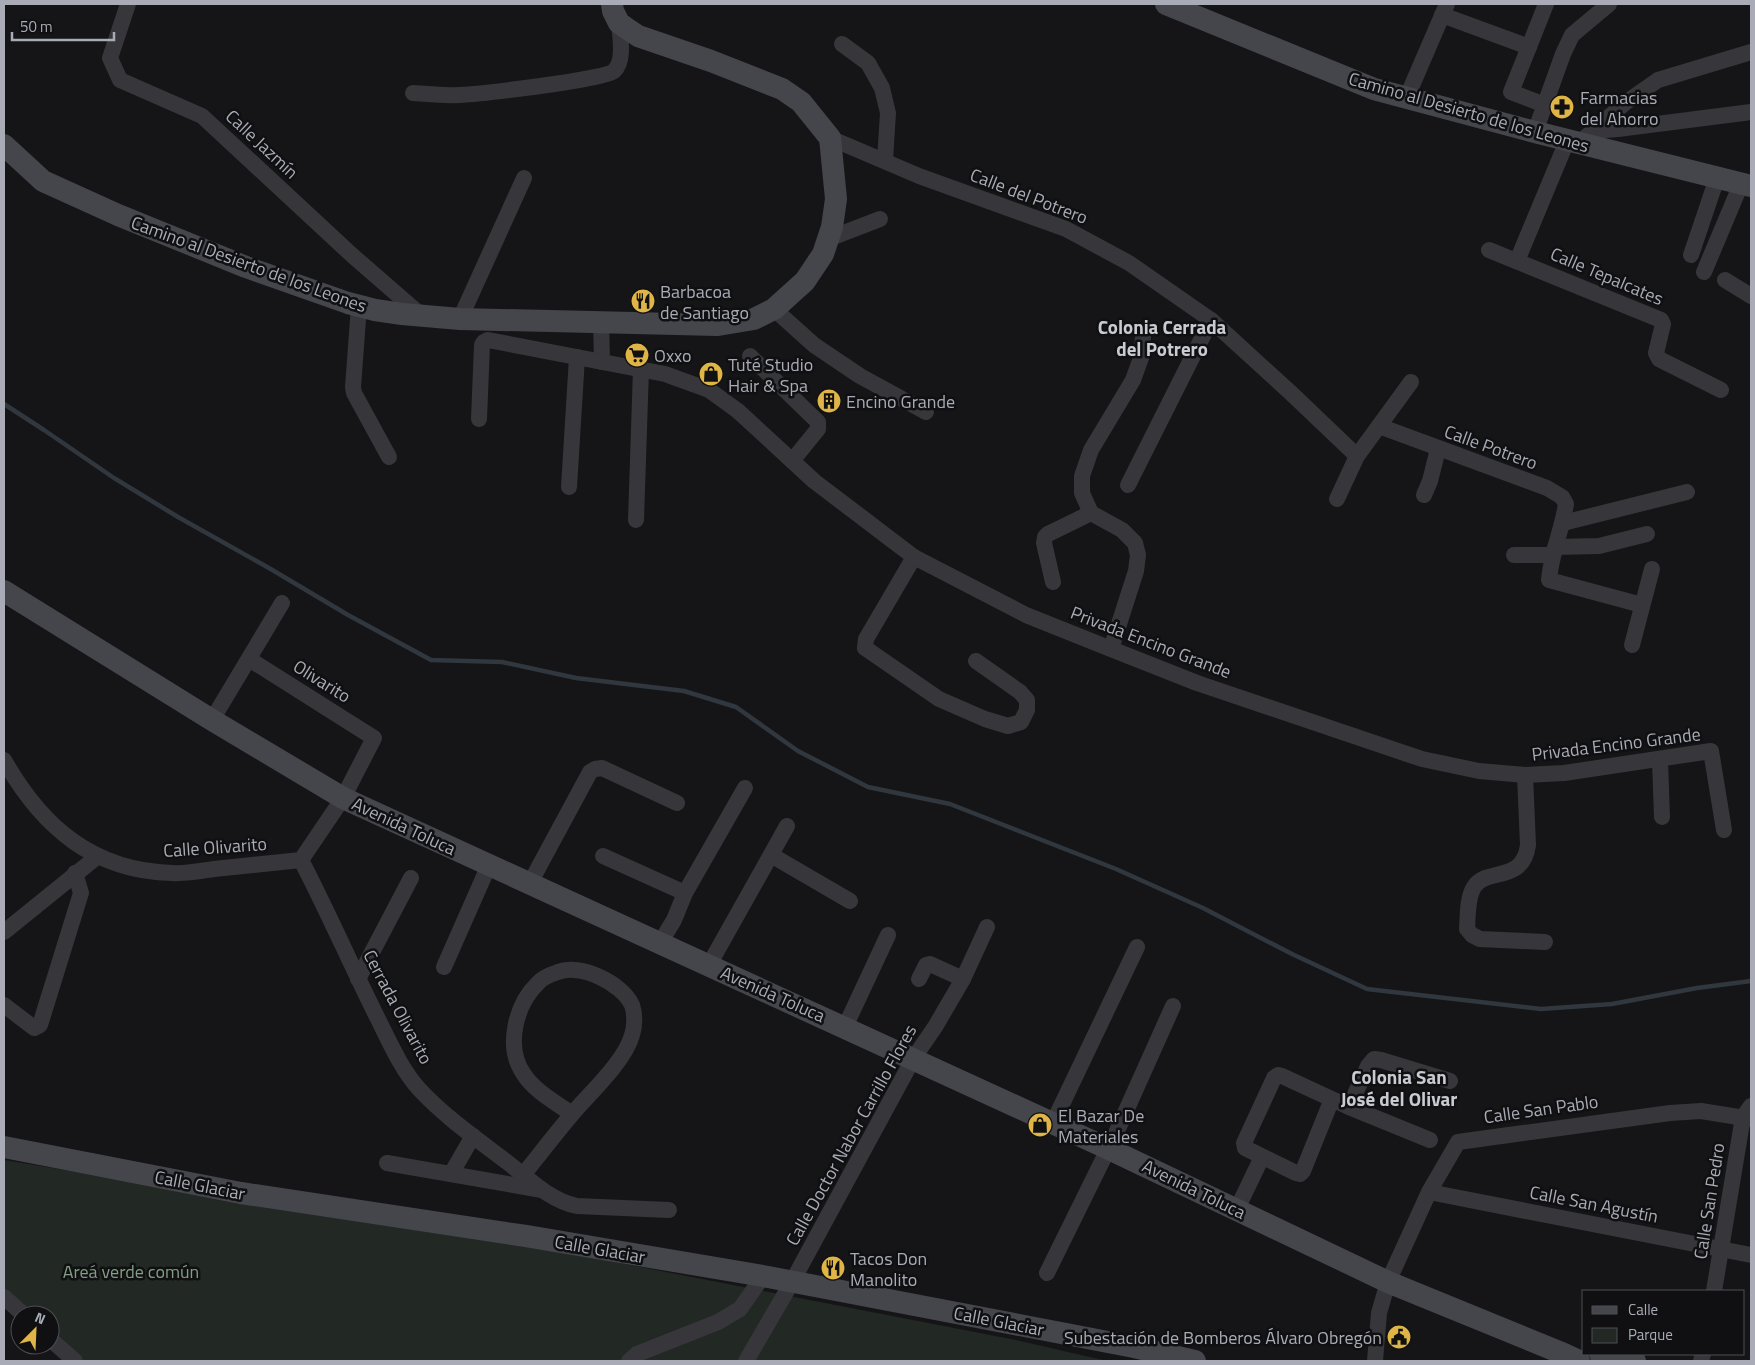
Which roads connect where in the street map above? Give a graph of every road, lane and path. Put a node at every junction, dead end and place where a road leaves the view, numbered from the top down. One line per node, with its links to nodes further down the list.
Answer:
1 (128, 4): 32 (street, Calle Jazmín)
2 (1166, 4): 11 (street, Camino al Desierto de los Leones)
3 (1546, 4): 8 (street)
4 (1610, 4): 12 (street)
5 (1444, 9): 8 (street); 11 (street)
6 (616, 13): 10 (street); 15 (street)
7 (842, 44): 18 (street)
8 (1529, 47): 12 (street)
9 (1751, 52): 16 (street)
10 (413, 93)
11 (1407, 97): 14 (street, Camino al Desierto de los Leones)
12 (1545, 104): 14 (street)
13 (1751, 112): 16 (street)
14 (1535, 132): 16 (street, Camino al Desierto de los Leones)
15 (830, 138): 18 (street, Calle del Potrero); 23 (street, Camino al Desierto de los Leones)
16 (1580, 138): 20 (street, Camino al Desierto de los Leones); 26 (street)
17 (4, 145): 30 (street, Camino al Desierto de los Leones)
18 (885, 160): 34 (street, Calle del Potrero)
19 (524, 178): 33 (street)
20 (1717, 178): 21 (street, Camino al Desierto de los Leones); 25 (street)
21 (1746, 185): 27 (street)
22 (880, 219): 23 (street)
23 (828, 239): 31 (street, Camino al Desierto de los Leones)
24 (1489, 250): 26 (street, Calle Tepalcates)
25 (1691, 255)
26 (1517, 261): 42 (street, Calle Tepalcates)
27 (1704, 272)
28 (1725, 280): 29 (street)
29 (1751, 296)
30 (359, 306): 32 (street, Camino al Desierto de los Leones); 48 (street)
31 (774, 309): 35 (street, Camino al Desierto de los Leones); 43 (street)
32 (422, 316): 33 (street, Camino al Desierto de los Leones)
33 (460, 319): 35 (street, Camino al Desierto de los Leones)
34 (1211, 320): 47 (street, Calle del Potrero); 50 (street)
35 (601, 321): 39 (street)
36 (1143, 335): 55 (street)
37 (750, 356): 49 (street)
38 (577, 357): 39 (street, Privada Encino Grande); 44 (street, Privada Encino Grande); 51 (street)
39 (602, 362): 40 (street, Privada Encino Grande)
40 (641, 369): 49 (street, Privada Encino Grande); 56 (street)
41 (1411, 382): 45 (street)
42 (1721, 390)
43 (926, 412)
44 (479, 419)
45 (1379, 426): 46 (street, Calle Potrero); 47 (street)
46 (1438, 449): 53 (street); 57 (street, Calle Potrero)
47 (1357, 456): 54 (street)
48 (390, 457)
49 (792, 461): 61 (street, Privada Encino Grande)
50 (1128, 484)
51 (569, 487)
52 (1687, 492): 57 (street)
53 (1424, 495)
54 (1337, 499)
55 (1091, 513): 63 (street); 68 (street)
56 (636, 520)
57 (1563, 523): 59 (street)
58 (1647, 534): 59 (street)
59 (1554, 551): 60 (street); 66 (street)
60 (1514, 555)
61 (914, 558): 68 (street, Privada Encino Grande); 70 (street)
62 (1652, 569): 66 (street)
63 (1053, 582)
64 (4, 591): 71 (street, Avenida Toluca)
65 (282, 603): 69 (street)
66 (1642, 605): 67 (street)
67 (1632, 645)
68 (1111, 649): 74 (street, Privada Encino Grande)
69 (249, 659): 71 (street); 76 (street, Olivarito)
70 (976, 661)
71 (212, 720): 76 (street, Avenida Toluca)
72 (4, 760): 82 (street, Calle Olivarito)
73 (1660, 760): 74 (street, Privada Encino Grande); 78 (street); 80 (street, Privada Encino Grande)
74 (1525, 775): 94 (street)
75 (745, 788): 89 (street)
76 (343, 798): 84 (street); 85 (street, Avenida Toluca)
77 (677, 803): 88 (street)
78 (1662, 817)
79 (787, 826): 81 (street)
80 (1724, 830)
81 (771, 855): 90 (street); 97 (street)
82 (98, 856): 84 (street, Calle Olivarito); 86 (street)
83 (603, 856): 89 (street)
84 (301, 860): 99 (street, Cerrada Olivarito)
85 (489, 865): 88 (street, Avenida Toluca); 98 (street)
86 (75, 873): 92 (street); 102 (street)
87 (411, 878): 99 (street)
88 (529, 884): 95 (street, Avenida Toluca)
89 (685, 894): 95 (street)
90 (850, 901)
91 (987, 927): 100 (street, Calle Doctor Nabor Carrillo Flores)
92 (4, 932)
93 (888, 935): 104 (street)
94 (1545, 942)
95 (660, 943): 97 (street, Avenida Toluca)
96 (1137, 947): 111 (street)
97 (709, 965): 104 (street, Avenida Toluca)
98 (444, 967)
99 (358, 979): 112 (street, Cerrada Olivarito)
100 (963, 979): 101 (street); 105 (street, Calle Doctor Nabor Carrillo Flores)
101 (919, 980)
102 (4, 1005)
103 (1173, 1006): 115 (street)
104 (845, 1027): 105 (street, Avenida Toluca)
105 (914, 1058): 111 (street, Avenida Toluca); 128 (street, Calle Doctor Nabor Carrillo Flores)
106 (1450, 1081): 108 (street)
107 (1332, 1099): 108 (street); 116 (street); 116 (street)
108 (1349, 1107): 113 (street)
109 (572, 1114): 109 (street); 119 (street)
110 (1749, 1114): 121 (street, Calle San Pablo); 124 (street, Calle San Pedro)
111 (1053, 1123): 115 (street, Avenida Toluca)
112 (472, 1136): 118 (street); 119 (street, Cerrada Olivarito)
113 (1430, 1140)
114 (4, 1147): 127 (street, Calle Glaciar)
115 (1109, 1149): 122 (street, Avenida Toluca); 126 (street)
116 (1262, 1157): 122 (street)
117 (387, 1162): 118 (street)
118 (451, 1174): 120 (street)
119 (523, 1174): 120 (street, Cerrada Olivarito)
120 (544, 1191): 123 (street, Cerrada Olivarito)
121 (1429, 1192): 124 (street, Calle San Agustín); 129 (street, Calle San Pablo)
122 (1236, 1209): 129 (street, Avenida Toluca)
123 (669, 1210)
124 (1722, 1250): 125 (street, Calle San Agustín); 130 (street, Calle San Pedro)
125 (1751, 1255)
126 (1047, 1273)
127 (763, 1276): 128 (street, Calle Glaciar); 137 (street)
128 (792, 1282): 138 (street, Calle Doctor Nabor Carrillo Flores); 139 (street, Calle Glaciar)
129 (1388, 1282): 135 (street, Avenida Toluca); 140 (street, Calle San Pablo)
130 (1714, 1290)
131 (4, 1296): 132 (street)
132 (13, 1305)
133 (60, 1348): 136 (street)
134 (1605, 1355): 141 (street)
135 (1576, 1356)
136 (75, 1361)
137 (629, 1361)
138 (746, 1361)
139 (1195, 1361)
140 (1375, 1361)
141 (1635, 1361)

